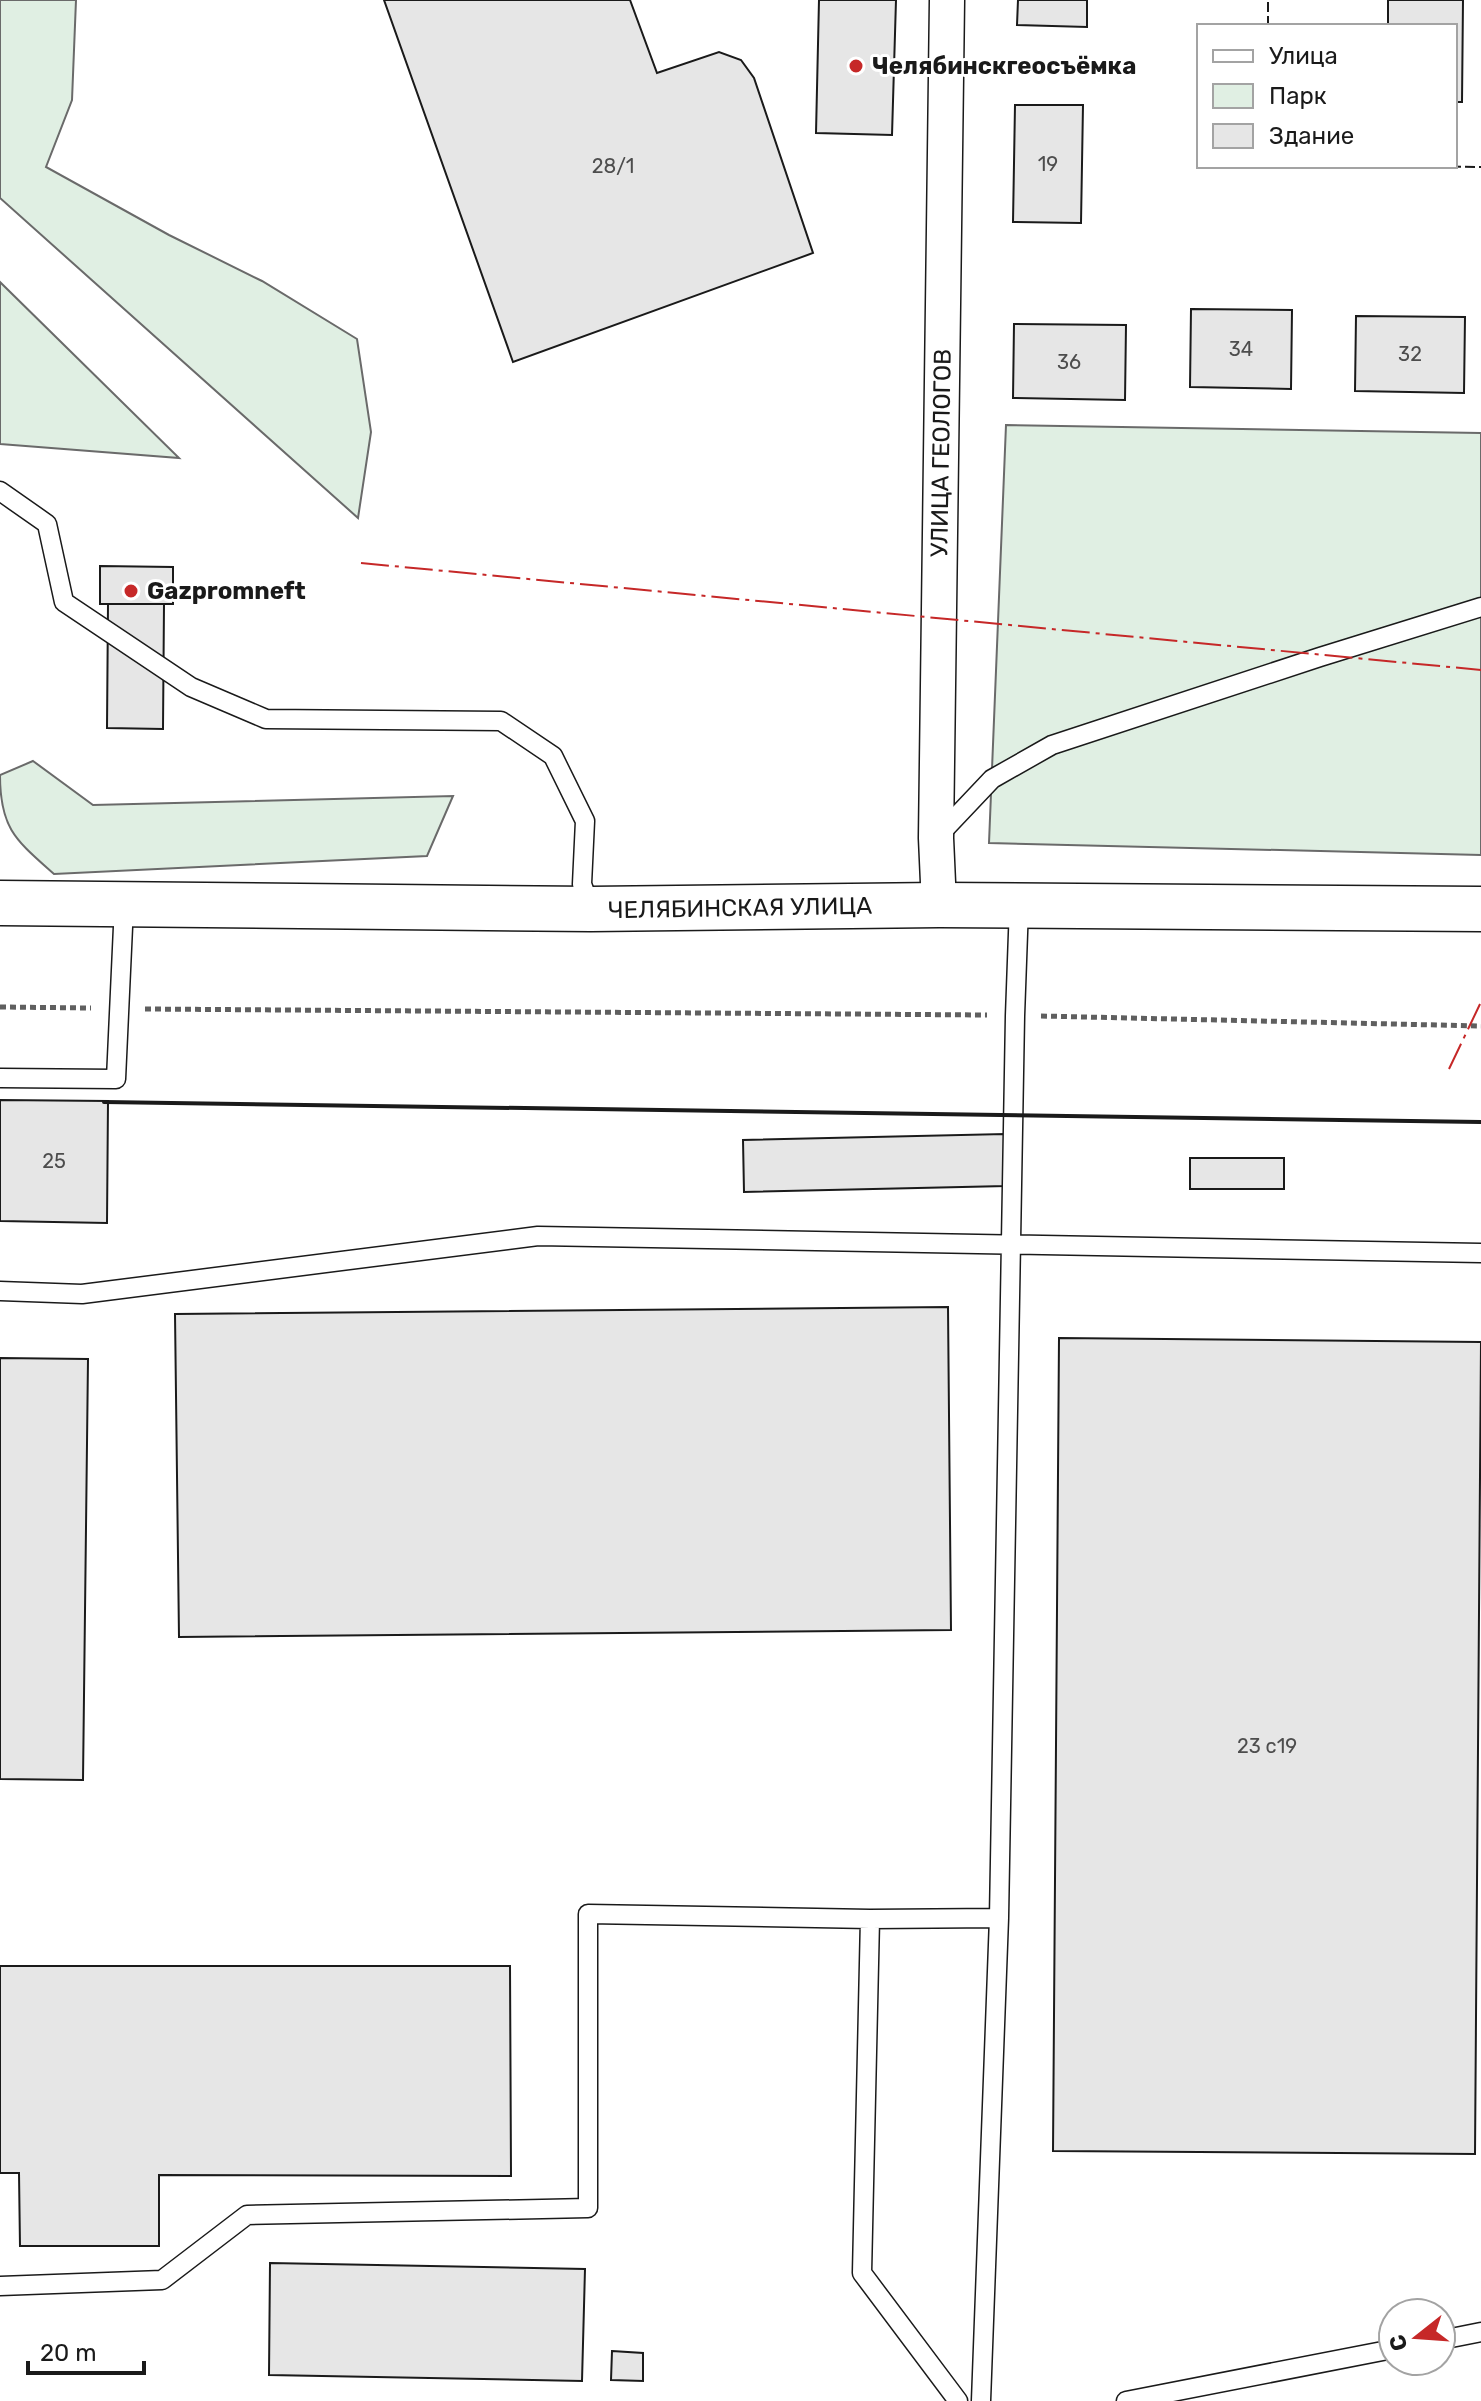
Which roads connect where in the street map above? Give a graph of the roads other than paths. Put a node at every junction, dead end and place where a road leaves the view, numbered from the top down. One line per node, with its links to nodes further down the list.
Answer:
1 (947, 0): 4 (street, УЛИЦА ГЕОЛОГОВ)
2 (0, 491): 9 (lane)
3 (1481, 607): 4 (lane)
4 (936, 838): 7 (street, УЛИЦА ГЕОЛОГОВ)
5 (0, 903): 6 (street, ЧЕЛЯБИНСКАЯ УЛИЦА)
6 (124, 905): 9 (street, ЧЕЛЯБИНСКАЯ УЛИЦА); 11 (lane)
7 (939, 905): 8 (street, ЧЕЛЯБИНСКАЯ УЛИЦА); 9 (street, ЧЕЛЯБИНСКАЯ УЛИЦА)
8 (1019, 906): 10 (street, ЧЕЛЯБИНСКАЯ УЛИЦА); 12 (lane)
9 (591, 909)
10 (1481, 909)
11 (0, 1078)
12 (1011, 1243): 13 (lane); 14 (lane); 15 (lane)
13 (1481, 1253)
14 (0, 1291)
15 (999, 1918): 16 (lane); 22 (lane)
16 (870, 1919): 17 (lane); 21 (lane)
17 (0, 2286)
18 (1481, 2332): 19 (lane)
19 (1457, 2337)
20 (1377, 2352): 23 (lane)
21 (958, 2401)
22 (981, 2401)
23 (1126, 2401)

